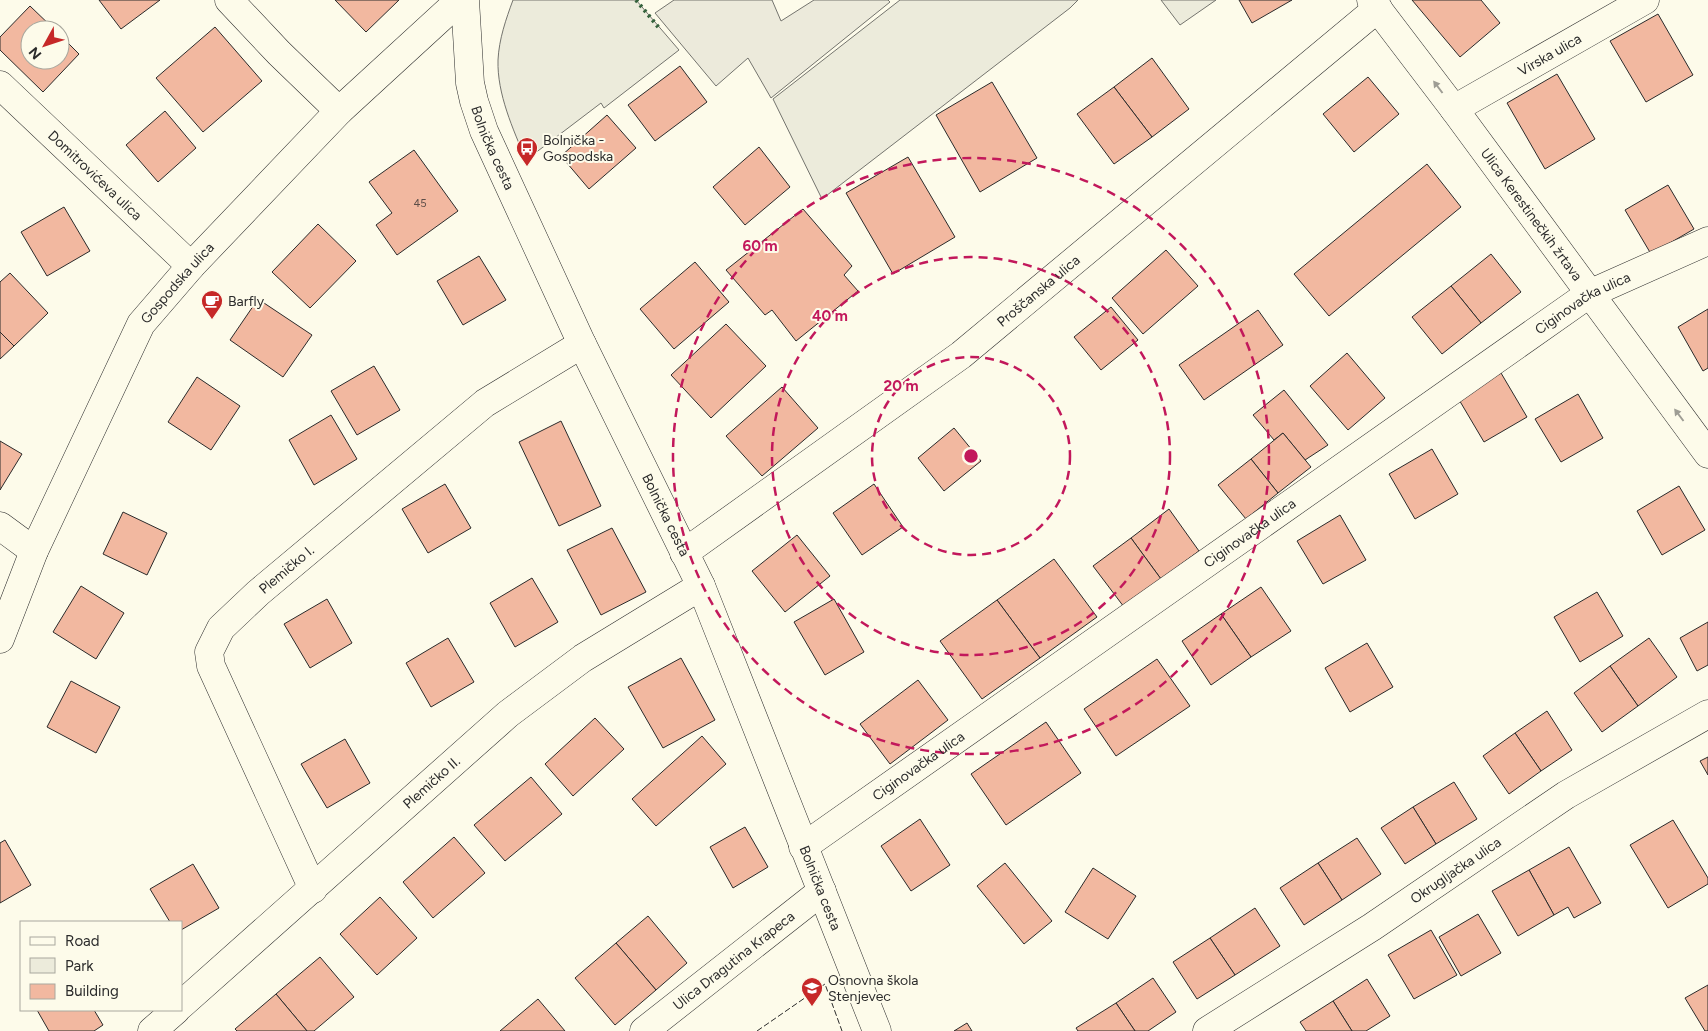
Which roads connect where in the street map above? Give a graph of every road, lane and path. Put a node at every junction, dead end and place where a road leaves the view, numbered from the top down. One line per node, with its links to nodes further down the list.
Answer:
1 (229, 0): 8 (street)
2 (460, 0): 8 (street, Gospodska ulica)
3 (465, 0): 12 (street, Bolnička cesta)
4 (1645, 0): 7 (street, Virska ulica)
5 (1374, 4): 7 (street, Ulica Kerestinečkih žrtava, one-way to 5); 16 (street, Proščanska ulica)
6 (0, 85): 10 (street, Domitrovićeva ulica)
7 (1454, 109): 11 (street, Ulica Kerestinečkih žrtava)
8 (339, 111): 10 (street, Gospodska ulica)
9 (1708, 241): 11 (street, Ciginovačka ulica)
10 (191, 266): 15 (street, Gospodska ulica)
11 (1589, 294): 13 (street, Ulica Kerestinečkih žrtava, one-way to 11); 20 (street, Ciginovačka ulica)
12 (582, 344): 16 (street, Bolnička cesta); 21 (street, Plemičko I.)
13 (1708, 454)
14 (0, 526): 15 (street)
15 (34, 551): 18 (street, Gospodska ulica)
16 (684, 553): 17 (street, Bolnička cesta)
17 (701, 586): 20 (street, Bolnička cesta); 21 (street, Plemičko II.)
18 (0, 640)
19 (1708, 714): 28 (street, Okrugljačka ulica)
20 (803, 847): 22 (street, Bolnička cesta)
21 (313, 889): 23 (street, Plemičko II.)
22 (822, 891): 26 (street, Ulica Dragutina Krapeca); 27 (street, Bolnička cesta)
23 (182, 1004)
24 (175, 1011): 25 (street)
25 (152, 1031)
26 (644, 1031)
27 (877, 1031)
28 (1207, 1031)

